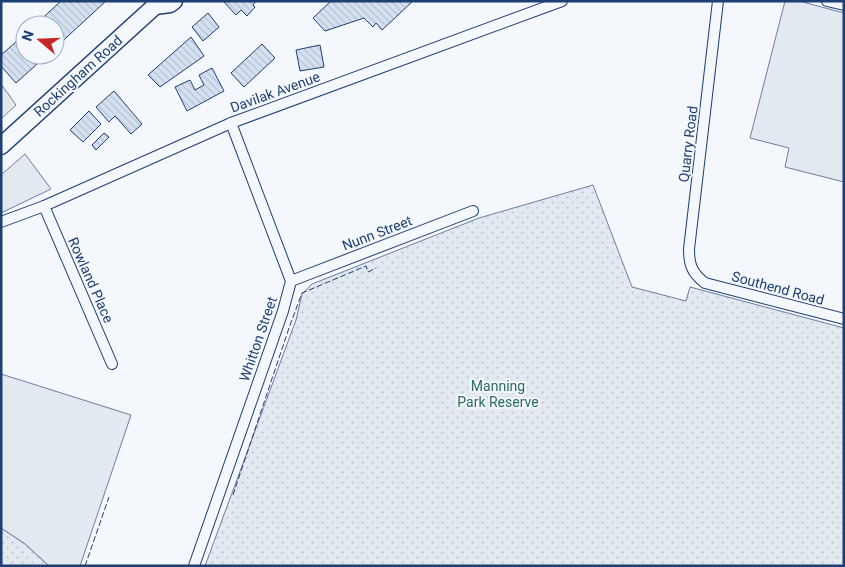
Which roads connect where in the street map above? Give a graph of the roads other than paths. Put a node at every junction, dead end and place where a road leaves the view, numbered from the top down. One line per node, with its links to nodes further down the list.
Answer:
1 (174, 1): 5 (main road, Rockingham Road)
2 (562, 1): 7 (street, Davilak Avenue)
3 (718, 1): 13 (street, Quarry Road)
4 (827, 1): 6 (street)
5 (156, 4): 8 (main road, Rockingham Road)
6 (844, 5)
7 (231, 123): 9 (street, Davilak Avenue); 12 (street)
8 (1, 146)
9 (44, 206): 11 (street, Davilak Avenue); 15 (street, Rowland Place)
10 (473, 211): 12 (street, Nunn Street)
11 (2, 223)
12 (291, 281): 16 (street, Whitton Street)
13 (705, 283): 14 (street, Southend Road)
14 (844, 319)
15 (112, 364)
16 (194, 566)

